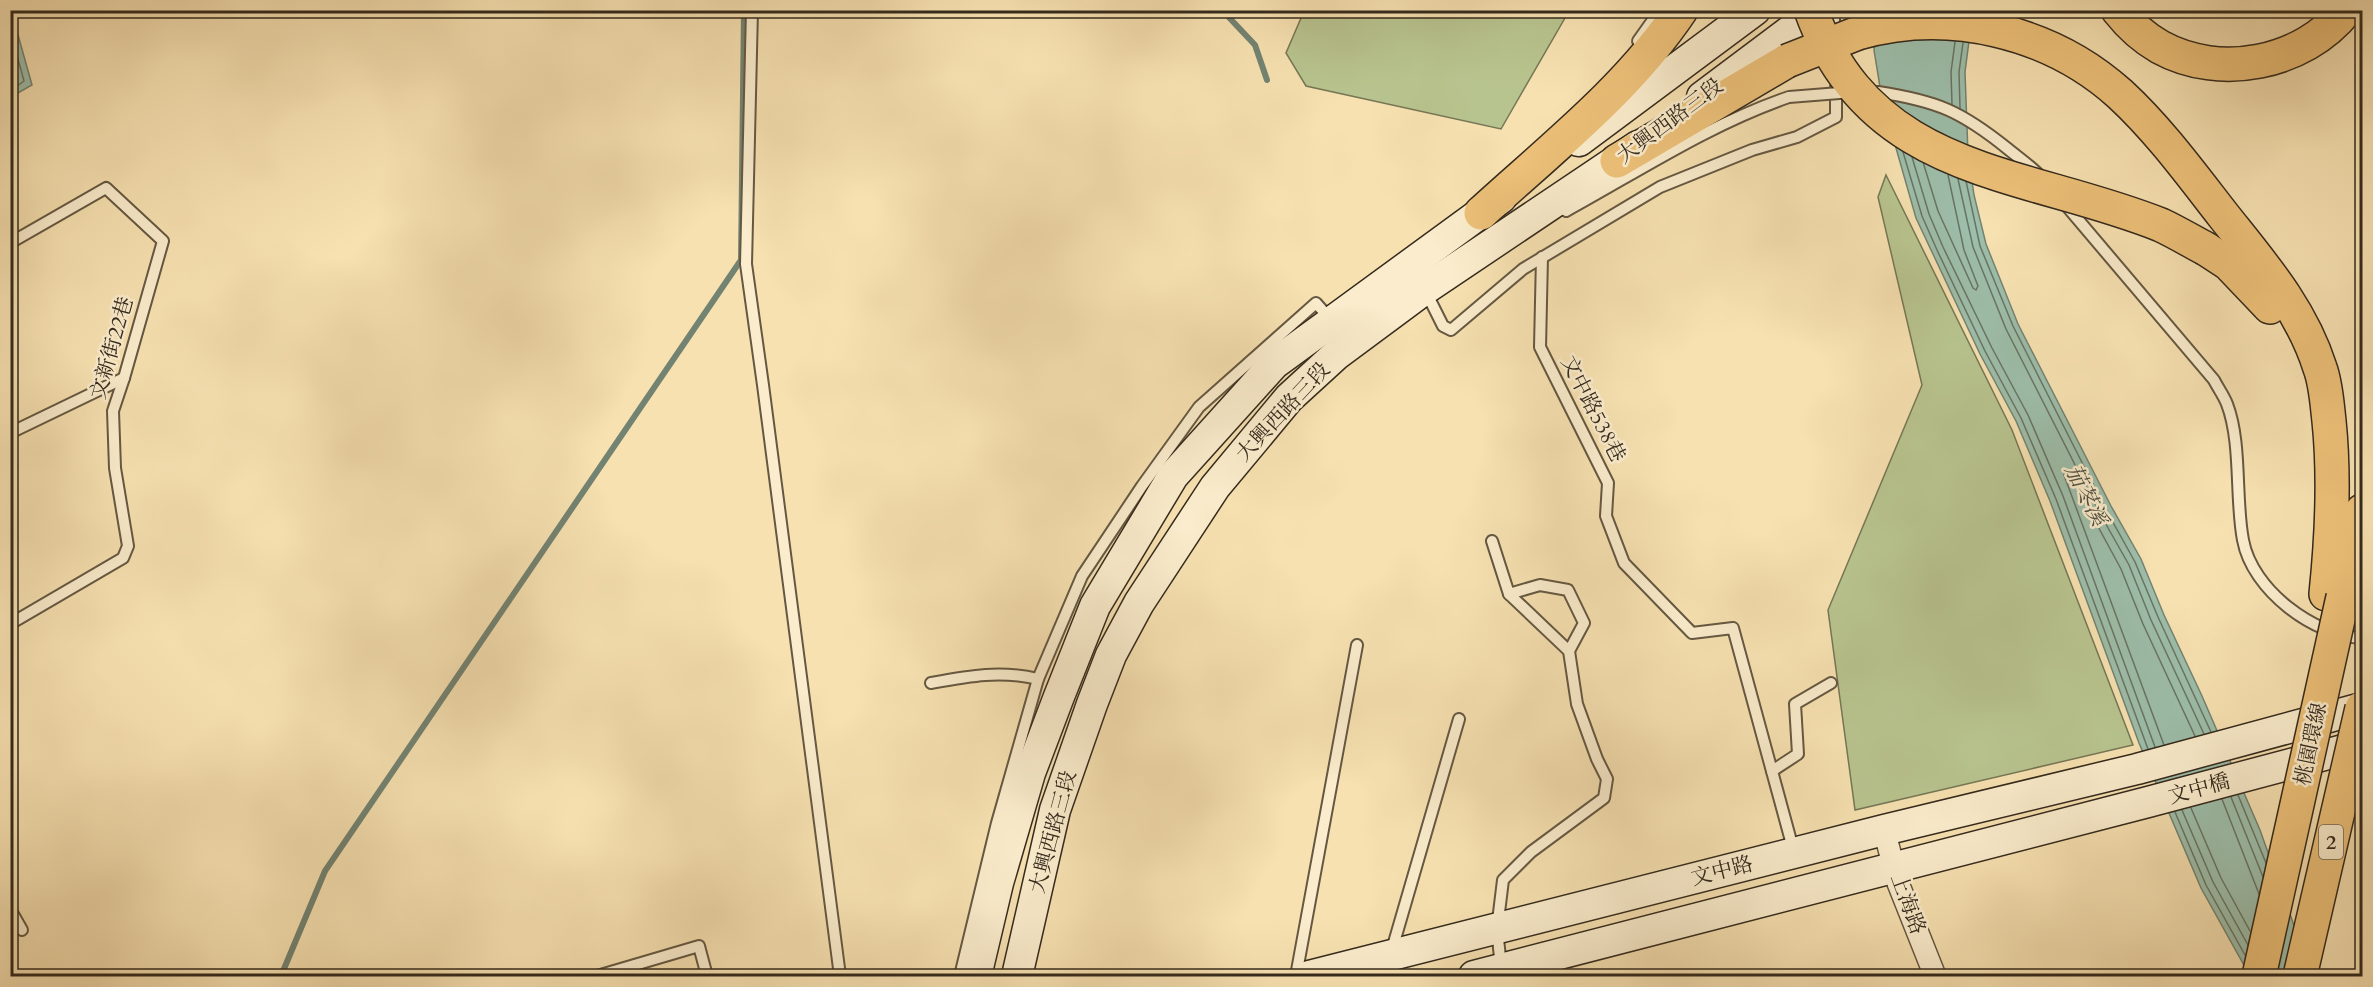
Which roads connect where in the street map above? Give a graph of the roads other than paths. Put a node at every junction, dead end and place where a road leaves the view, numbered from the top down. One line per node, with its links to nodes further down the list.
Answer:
1 (752, 10): 53 (lane)
2 (1660, 10): 10 (lane)
3 (1681, 10): 12 (highway)
4 (1755, 10): 12 (street, 大興西路三段)
5 (1812, 10): 23 (highway, bridge)
6 (1818, 10): 11 (street, 大興西路三段)
7 (1834, 10): 17 (lane)
8 (2118, 10): 9 (highway)
9 (2346, 10)
10 (1628, 52)
11 (1617, 161): 18 (street, 大興西路三段); 23 (highway, bridge)
12 (1481, 213): 19 (street, 大興西路三段)
13 (1553, 218): 29 (lane, bridge)
14 (1543, 224): 18 (lane)
15 (1444, 226): 19 (lane)
16 (10, 243): 21 (lane, 文新街22巷)
17 (1542, 258): 18 (lane); 40 (lane, 文中路538巷)
18 (1415, 291): 56 (street, 大興西路三段)
19 (1375, 296): 20 (street, 大興西路三段)
20 (1331, 321): 32 (lane); 55 (street, 大興西路三段)
21 (124, 378): 22 (lane); 28 (lane, 文新街22巷)
22 (10, 433)
23 (2332, 450): 27 (highway)
24 (2362, 510): 27 (highway)
25 (1492, 540): 26 (lane)
26 (1509, 594): 31 (lane); 31 (lane)
27 (2335, 595): 60 (highway, 桃園環線 / 2, bridge)
28 (10, 624)
29 (2362, 638)
30 (1357, 645): 57 (lane)
31 (1569, 651): 47 (lane)
32 (1038, 679): 33 (lane); 54 (lane)
33 (931, 683)
34 (1831, 683): 40 (lane)
35 (2362, 708): 38 (street, 文中橋); 61 (highway, 桃園環線 / 2, bridge)
36 (1459, 719): 49 (lane)
37 (2362, 745): 41 (street, 文中橋)
38 (2187, 756): 39 (street, 文中橋); 41 (street)
39 (2137, 769): 43 (street, 文中路)
40 (1772, 771): 44 (lane, 文中路538巷)
41 (2198, 789): 42 (street, 文中橋)
42 (2148, 802): 45 (street, 文中路)
43 (1884, 830): 44 (street, 文中路); 45 (street, 上海路)
44 (1794, 853): 47 (street, 文中路)
45 (1894, 867): 50 (street, 文中路); 59 (street, 上海路)
46 (10, 909): 48 (lane)
47 (1497, 928): 49 (street, 文中路); 50 (lane)
48 (22, 930)
49 (1390, 956): 58 (street, 文中路)
50 (1488, 973)
51 (597, 976): 52 (lane)
52 (707, 976)
53 (840, 976)
54 (960, 976)
55 (976, 976)
56 (1017, 976)
57 (1296, 976)
58 (1309, 976)
59 (1935, 976)
60 (2259, 976)
61 (2300, 976)

